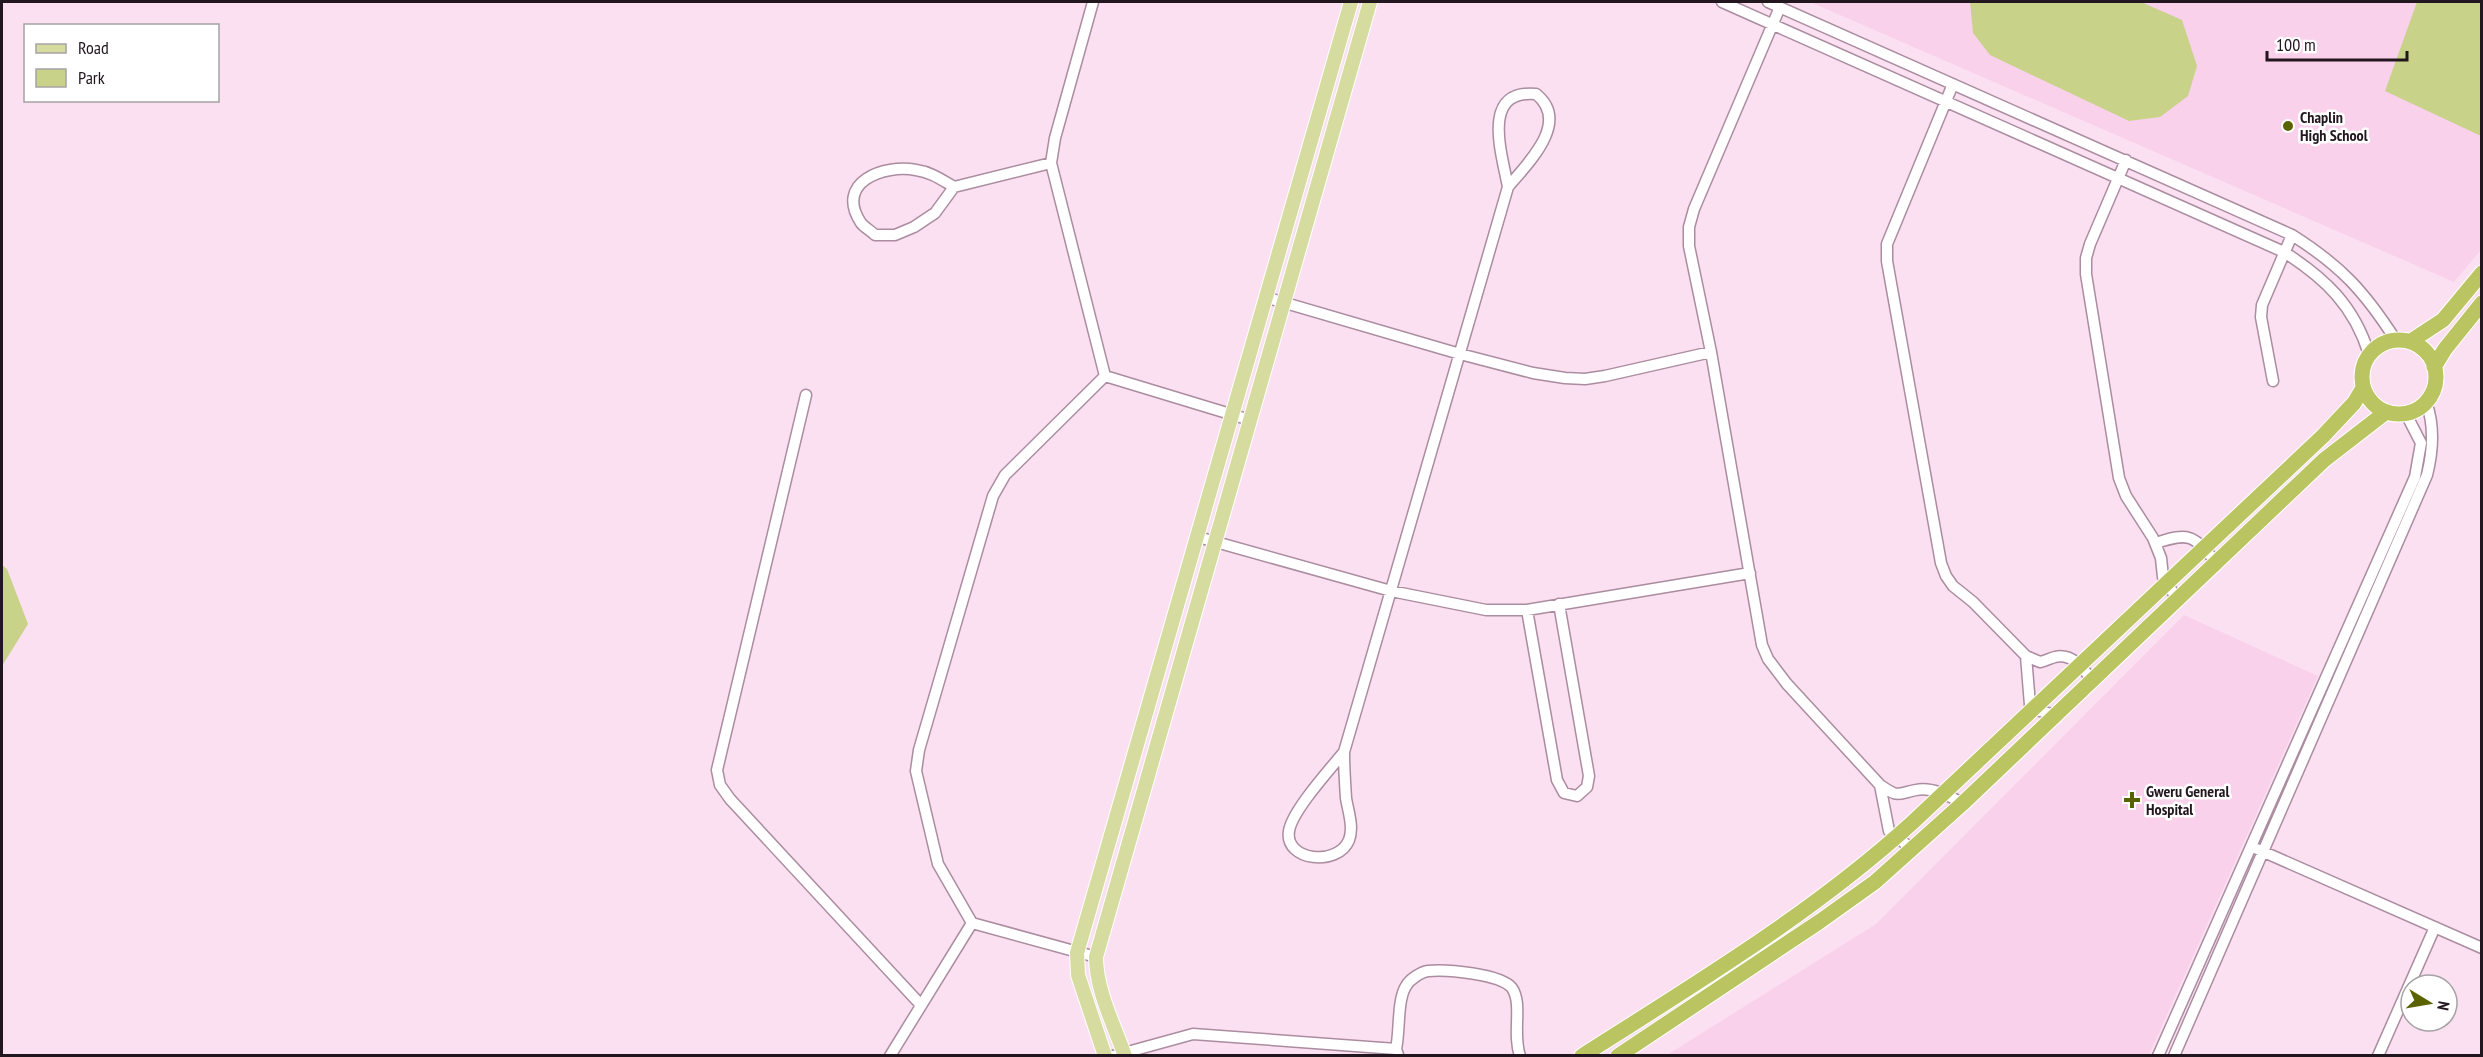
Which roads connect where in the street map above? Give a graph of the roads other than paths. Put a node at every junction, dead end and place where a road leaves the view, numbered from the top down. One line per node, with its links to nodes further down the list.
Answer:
1 (1093, 2): 11 (street)
2 (1351, 2): 18 (main road)
3 (1370, 2): 19 (main road)
4 (1722, 2): 7 (street)
5 (1768, 2): 6 (street)
6 (1780, 7): 7 (street); 8 (street)
7 (1773, 23): 9 (street); 23 (street)
8 (1953, 84): 9 (street); 10 (street)
9 (1946, 100): 12 (street); 51 (street)
10 (2126, 160): 12 (street); 15 (street)
11 (1051, 162): 13 (street); 27 (street)
12 (2118, 178): 16 (street); 40 (street)
13 (954, 187): 13 (street)
14 (1508, 187): 14 (street); 24 (street)
15 (2292, 235): 16 (street); 21 (street)
16 (2284, 252): 25 (street); 28 (street)
17 (2481, 273): 22 (highway)
18 (1265, 297): 19 (street); 33 (main road)
19 (1283, 302): 24 (street); 35 (main road)
20 (2481, 303): 26 (highway)
21 (2395, 339): 22 (highway); 25 (highway)
22 (2411, 341): 26 (highway)
23 (1711, 352): 24 (street); 45 (street)
24 (1460, 354): 47 (street)
25 (2369, 354): 29 (highway)
26 (2434, 367): 31 (highway)
27 (1105, 376): 33 (street); 64 (street)
28 (2273, 381)
29 (2363, 388): 32 (highway); 41 (highway)
30 (806, 395): 72 (street)
31 (2426, 402): 34 (highway); 36 (street)
32 (2386, 412): 34 (highway); 43 (highway)
33 (1233, 414): 35 (street); 38 (main road)
34 (2406, 414): 37 (street)
35 (1250, 420): 39 (main road)
36 (2433, 441): 37 (street); 44 (street)
37 (2421, 443): 42 (street)
38 (1198, 537): 39 (street); 68 (main road)
39 (1215, 541): 47 (street); 69 (main road)
40 (2156, 543): 41 (street); 46 (street)
41 (2203, 547): 43 (street); 46 (highway)
42 (2378, 557): 44 (street); 61 (street)
43 (2216, 561): 48 (highway)
44 (2388, 562): 63 (street)
45 (1750, 573): 49 (street); 57 (street)
46 (2167, 583): 48 (street); 52 (highway)
47 (1391, 591): 50 (street); 56 (street)
48 (2177, 598): 53 (highway)
49 (1559, 604): 50 (street); 50 (street)
50 (1527, 610)
51 (2026, 656): 52 (street); 54 (street)
52 (2080, 664): 53 (street); 54 (highway)
53 (2092, 680): 55 (highway)
54 (2033, 709): 55 (street); 58 (highway)
55 (2055, 715): 59 (highway)
56 (1344, 752): 56 (street)
57 (1880, 785): 58 (street); 60 (street)
58 (1943, 794): 59 (street); 60 (highway)
59 (1962, 804): 62 (highway)
60 (1896, 837): 62 (street); 66 (highway)
61 (2251, 846): 63 (street); 75 (street)
62 (1912, 849): 70 (highway)
63 (2264, 851): 65 (street); 82 (street)
64 (972, 923): 68 (street); 72 (street)
65 (2435, 927): 67 (street); 83 (street)
66 (1758, 943): 70 (highway); 71 (highway)
67 (2481, 948)
68 (1077, 953): 69 (street); 79 (main road)
69 (1096, 957): 76 (main road)
70 (1768, 957): 73 (highway)
71 (1664, 1003): 73 (highway); 77 (highway)
72 (920, 1004): 78 (street)
73 (1675, 1018): 81 (highway)
74 (1397, 1052): 76 (street); 80 (street)
75 (2159, 1053): 82 (street)
76 (1121, 1054)
77 (1583, 1055)
78 (890, 1056)
79 (1105, 1056)
80 (1520, 1056)
81 (1618, 1056)
82 (2174, 1056)
83 (2378, 1056)

